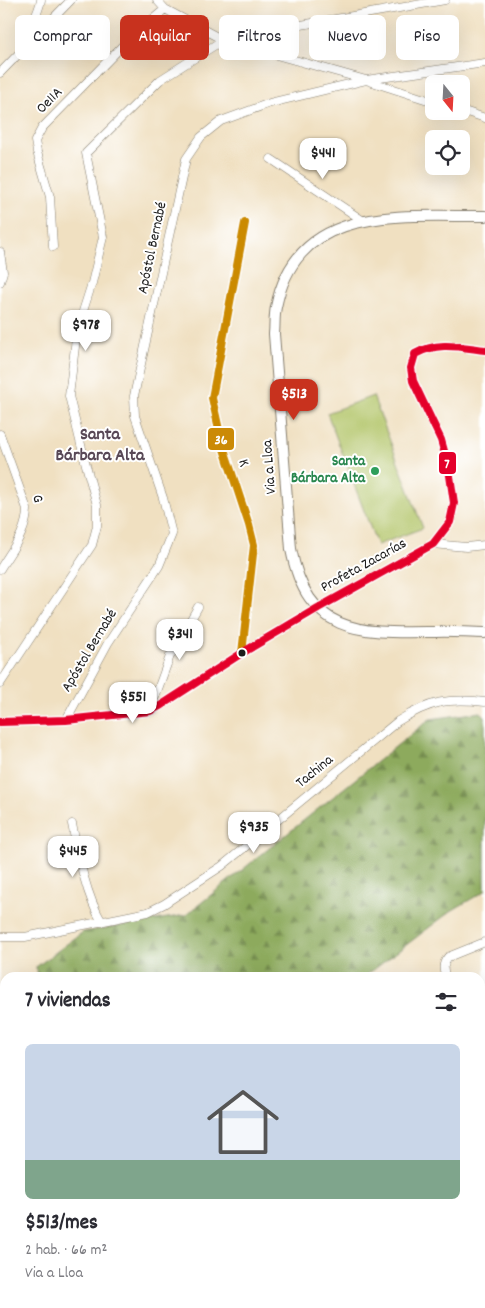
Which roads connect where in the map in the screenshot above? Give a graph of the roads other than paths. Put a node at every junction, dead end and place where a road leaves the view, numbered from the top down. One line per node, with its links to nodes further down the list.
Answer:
1 (41, 0): 6 (street)
2 (71, 0): 7 (street)
3 (157, 0): 5 (street)
4 (445, 0): 8 (street)
5 (165, 8): 9 (street); 23 (street, Oe11A)
6 (37, 15)
7 (57, 15)
8 (299, 25)
9 (219, 38)
10 (219, 43): 35 (street)
11 (15, 58): 14 (street)
12 (294, 60): 15 (street)
13 (485, 63): 15 (street, Apóstol Bernabé)
14 (0, 73)
15 (366, 80): 16 (street); 38 (street, Apóstol Bernabé)
16 (425, 99)
17 (470, 113): 18 (street)
18 (485, 118)
19 (271, 159): 21 (street)
20 (485, 216): 21 (street, Via a Lloa)
21 (362, 220): 32 (street, Via a Lloa)
22 (245, 223): 34 (street, K)
23 (53, 247)
24 (0, 252): 25 (street)
25 (0, 282)
26 (485, 350): 28 (street, Profeta Zacarías)
27 (0, 434): 30 (street, G)
28 (433, 544): 29 (street); 32 (street, Profeta Zacarías)
29 (485, 545)
30 (0, 569)
31 (198, 607): 37 (street)
32 (318, 608): 33 (street, Via a Lloa); 34 (street, Profeta Zacarías)
33 (485, 633)
34 (242, 653): 37 (street, Profeta Zacarías)
35 (0, 684)
36 (485, 702): 41 (street, Tachina)
37 (150, 711): 38 (street, Profeta Zacarías)
38 (66, 720): 39 (street, Profeta Zacarías)
39 (0, 722)
40 (72, 824): 41 (street)
41 (102, 922): 42 (street, Tachina)
42 (0, 938)
43 (485, 942): 44 (street)
44 (444, 972)

